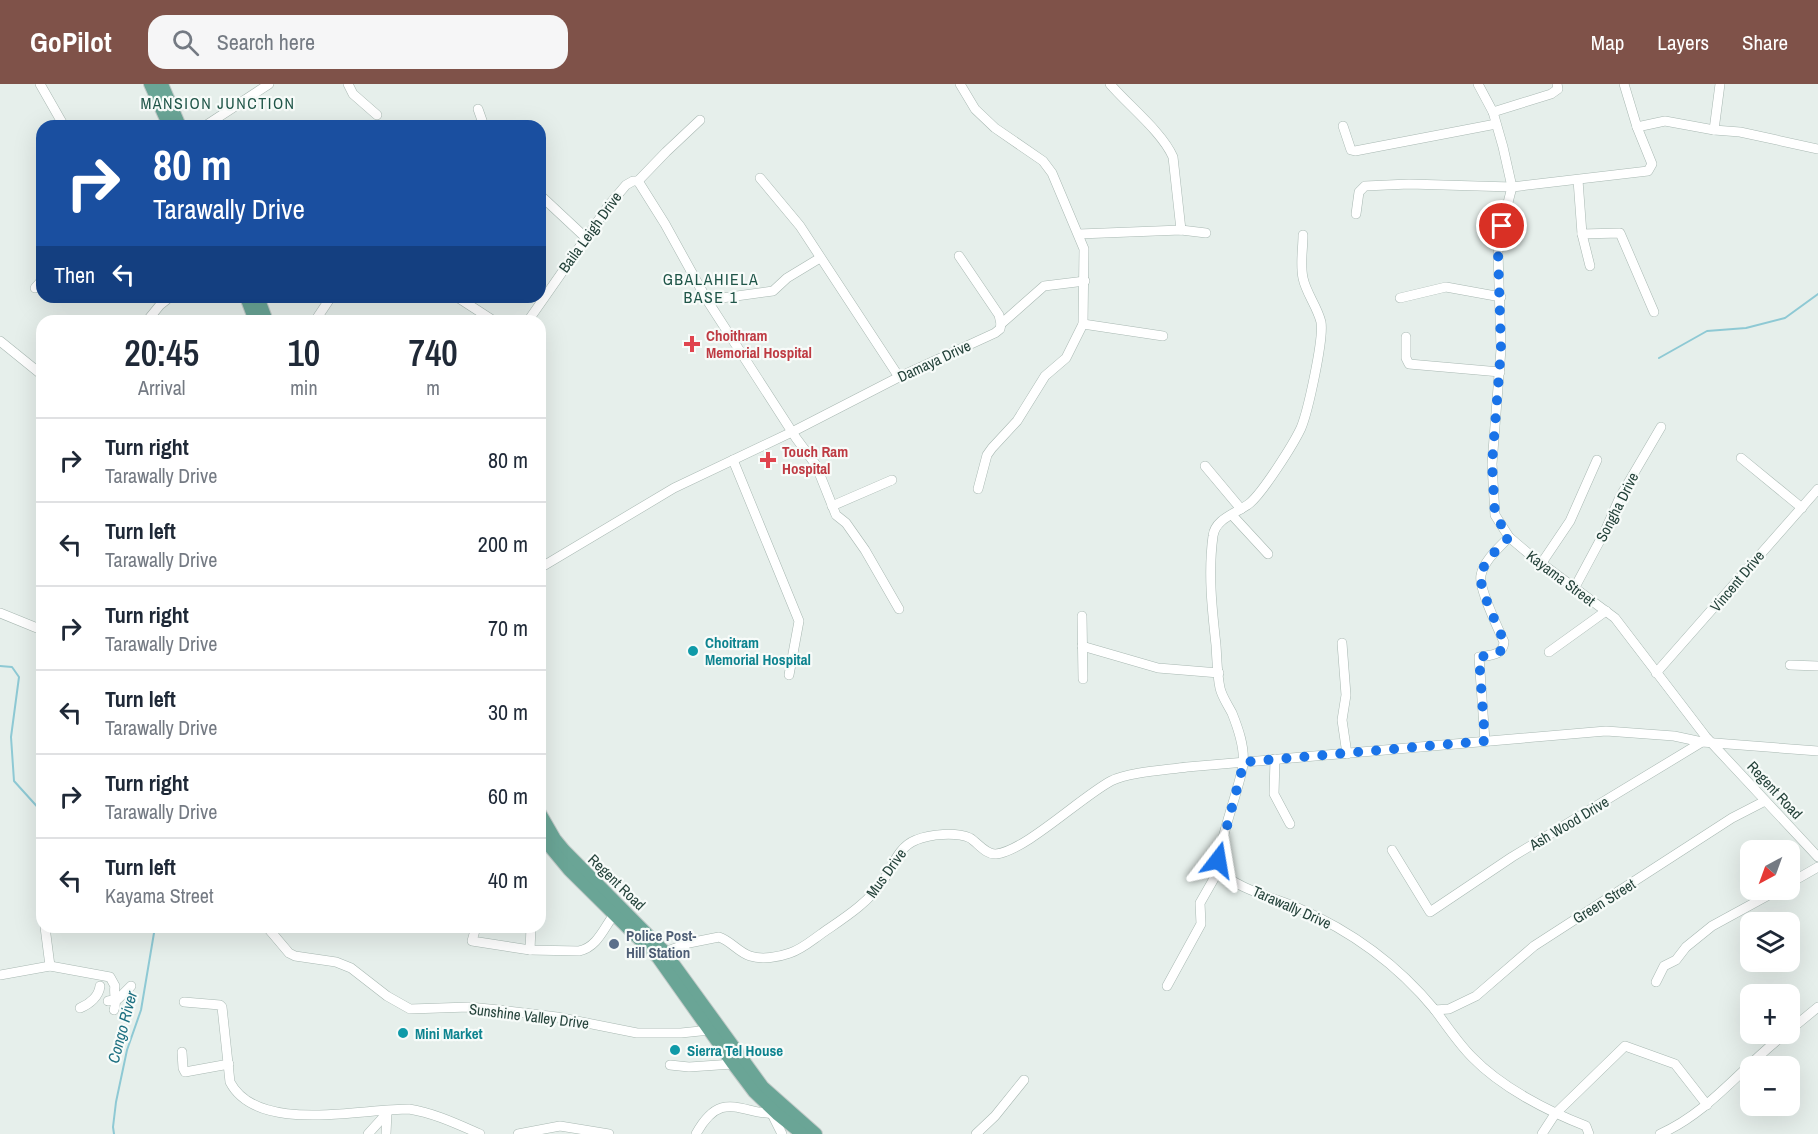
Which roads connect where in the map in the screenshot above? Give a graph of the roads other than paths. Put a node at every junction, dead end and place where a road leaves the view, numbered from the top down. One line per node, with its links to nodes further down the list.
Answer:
1 (40, 84): 15 (street)
2 (150, 84): 16 (main road)
3 (162, 84): 17 (main road)
4 (269, 84): 18 (street)
5 (348, 84): 14 (street)
6 (960, 84): 34 (street)
7 (1110, 84): 32 (street)
8 (1478, 84): 13 (street)
9 (1557, 84): 13 (street)
10 (1624, 84): 23 (street)
11 (1720, 84): 24 (street)
12 (478, 110): 19 (street)
13 (1493, 112): 21 (street)
14 (377, 115)
15 (61, 120)
16 (166, 120)
17 (177, 120)
18 (214, 120)
19 (482, 120)
20 (700, 120): 28 (street, Baila Leigh Drive)
21 (1496, 124): 22 (street); 29 (street)
22 (1342, 126)
23 (1637, 127): 24 (street); 27 (street)
24 (1714, 130): 25 (street)
25 (1818, 149)
26 (760, 178): 39 (street)
27 (1578, 180): 29 (street); 35 (street)
28 (638, 181): 37 (street, Baila Leigh Drive); 45 (street)
29 (1512, 187): 31 (street); 43 (street, Kayama Street)
30 (546, 201): 37 (street)
31 (1356, 214)
32 (1181, 230): 33 (street); 34 (street)
33 (1206, 233)
34 (1079, 234): 41 (street)
35 (1582, 234): 40 (street); 48 (street)
36 (1303, 235): 70 (street)
37 (585, 237): 42 (street, Baila Leigh Drive)
38 (959, 256): 51 (street)
39 (820, 258): 45 (street); 58 (street)
40 (1590, 266)
41 (1085, 281): 51 (street, Damaya Drive); 52 (street)
42 (546, 294)
43 (1501, 297): 44 (street); 57 (street, Kayama Street)
44 (1400, 298)
45 (707, 300): 60 (street)
46 (162, 303): 49 (street)
47 (466, 303): 50 (street)
48 (1654, 312)
49 (152, 315)
50 (485, 315)
51 (1001, 324): 58 (street, Damaya Drive)
52 (1083, 324): 53 (street); 66 (street)
53 (1163, 336)
54 (1406, 336): 57 (street)
55 (0, 341): 56 (street)
56 (36, 370)
57 (1500, 372): 72 (street, Kayama Street)
58 (899, 377): 60 (street, Damaya Drive)
59 (1661, 427): 76 (street, Songha Drive)
60 (792, 432): 62 (street, Damaya Drive); 68 (street)
61 (1741, 458): 69 (street)
62 (733, 460): 74 (street, Damaya Drive); 89 (street)
63 (1597, 460): 75 (street)
64 (1205, 465): 70 (street)
65 (891, 480): 68 (street)
66 (978, 489)
67 (1818, 489): 69 (street, Vincent Drive)
68 (832, 506): 77 (street)
69 (1802, 508): 88 (street, Vincent Drive)
70 (1241, 509): 71 (street)
71 (1232, 515): 73 (street); 87 (street)
72 (1509, 537): 75 (street, Kayama Street); 91 (street)
73 (1268, 554)
74 (546, 564)
75 (1541, 564): 76 (street, Kayama Street)
76 (1575, 587): 79 (street, Kayama Street)
77 (899, 609)
78 (0, 614): 81 (street)
79 (1611, 615): 84 (street); 88 (street, Kayama Street)
80 (1082, 616): 83 (street)
81 (36, 628)
82 (1342, 643): 94 (street)
83 (1082, 646): 87 (street); 90 (street)
84 (1549, 652)
85 (1790, 665): 86 (street)
86 (1818, 666)
87 (1219, 673): 96 (street)
88 (1656, 673): 92 (street, Kayama Street)
89 (789, 675)
90 (1083, 679)
91 (1485, 741): 92 (street); 94 (street)
92 (1707, 743): 93 (street); 97 (street, Regent Road); 100 (street, Ash Wood Drive)
93 (1818, 751)
94 (1347, 754): 95 (street)
95 (1275, 759): 96 (street); 98 (street)
96 (1244, 762): 103 (street); 112 (street, Mus Drive)
97 (1765, 801): 101 (street, Regent Road); 122 (street, Green Street)
98 (1290, 825)
99 (546, 841): 106 (main road, Regent Road)
100 (1392, 850)
101 (1818, 857)
102 (1818, 867): 104 (street)
103 (1220, 868): 118 (street); 122 (street, Tarawally Drive)
104 (1800, 878)
105 (1760, 900): 115 (street)
106 (617, 911): 111 (street); 112 (main road, Regent Road); 124 (main road, Regent Road)
107 (46, 933): 113 (street)
108 (272, 933): 124 (street, Sunshine Valley Drive)
109 (474, 933): 111 (street)
110 (531, 933): 111 (street)
111 (530, 950)
112 (665, 952): 133 (main road, Regent Road)
113 (50, 966): 114 (street); 121 (street)
114 (0, 975)
115 (1656, 982)
116 (100, 986): 117 (street)
117 (131, 986)
118 (1167, 986)
119 (184, 1002): 127 (street)
120 (1818, 1008): 123 (street)
121 (114, 1010)
122 (1435, 1010): 135 (street, Tarawally Drive)
123 (1800, 1022)
124 (710, 1030): 128 (main road, Regent Road)
125 (1771, 1044): 131 (street)
126 (182, 1052): 127 (street)
127 (229, 1064): 132 (street)
128 (733, 1064): 129 (street); 134 (main road, Regent Road)
129 (670, 1065)
130 (1024, 1080): 146 (street)
131 (1707, 1105): 135 (street); 149 (street)
132 (388, 1112): 137 (street); 138 (street); 139 (street)
133 (790, 1112): 134 (street); 145 (main road, Regent Road)
134 (775, 1114): 142 (street); 143 (street); 144 (main road, Regent Road)
135 (1555, 1114): 147 (street); 148 (street, Tarawally Drive)
136 (545, 1132): 140 (street); 141 (street)
137 (368, 1134)
138 (386, 1134)
139 (480, 1134)
140 (518, 1134)
141 (609, 1134)
142 (696, 1134)
143 (782, 1134)
144 (802, 1134)
145 (816, 1134)
146 (976, 1134)
147 (1542, 1134)
148 (1589, 1134)
149 (1660, 1134)

